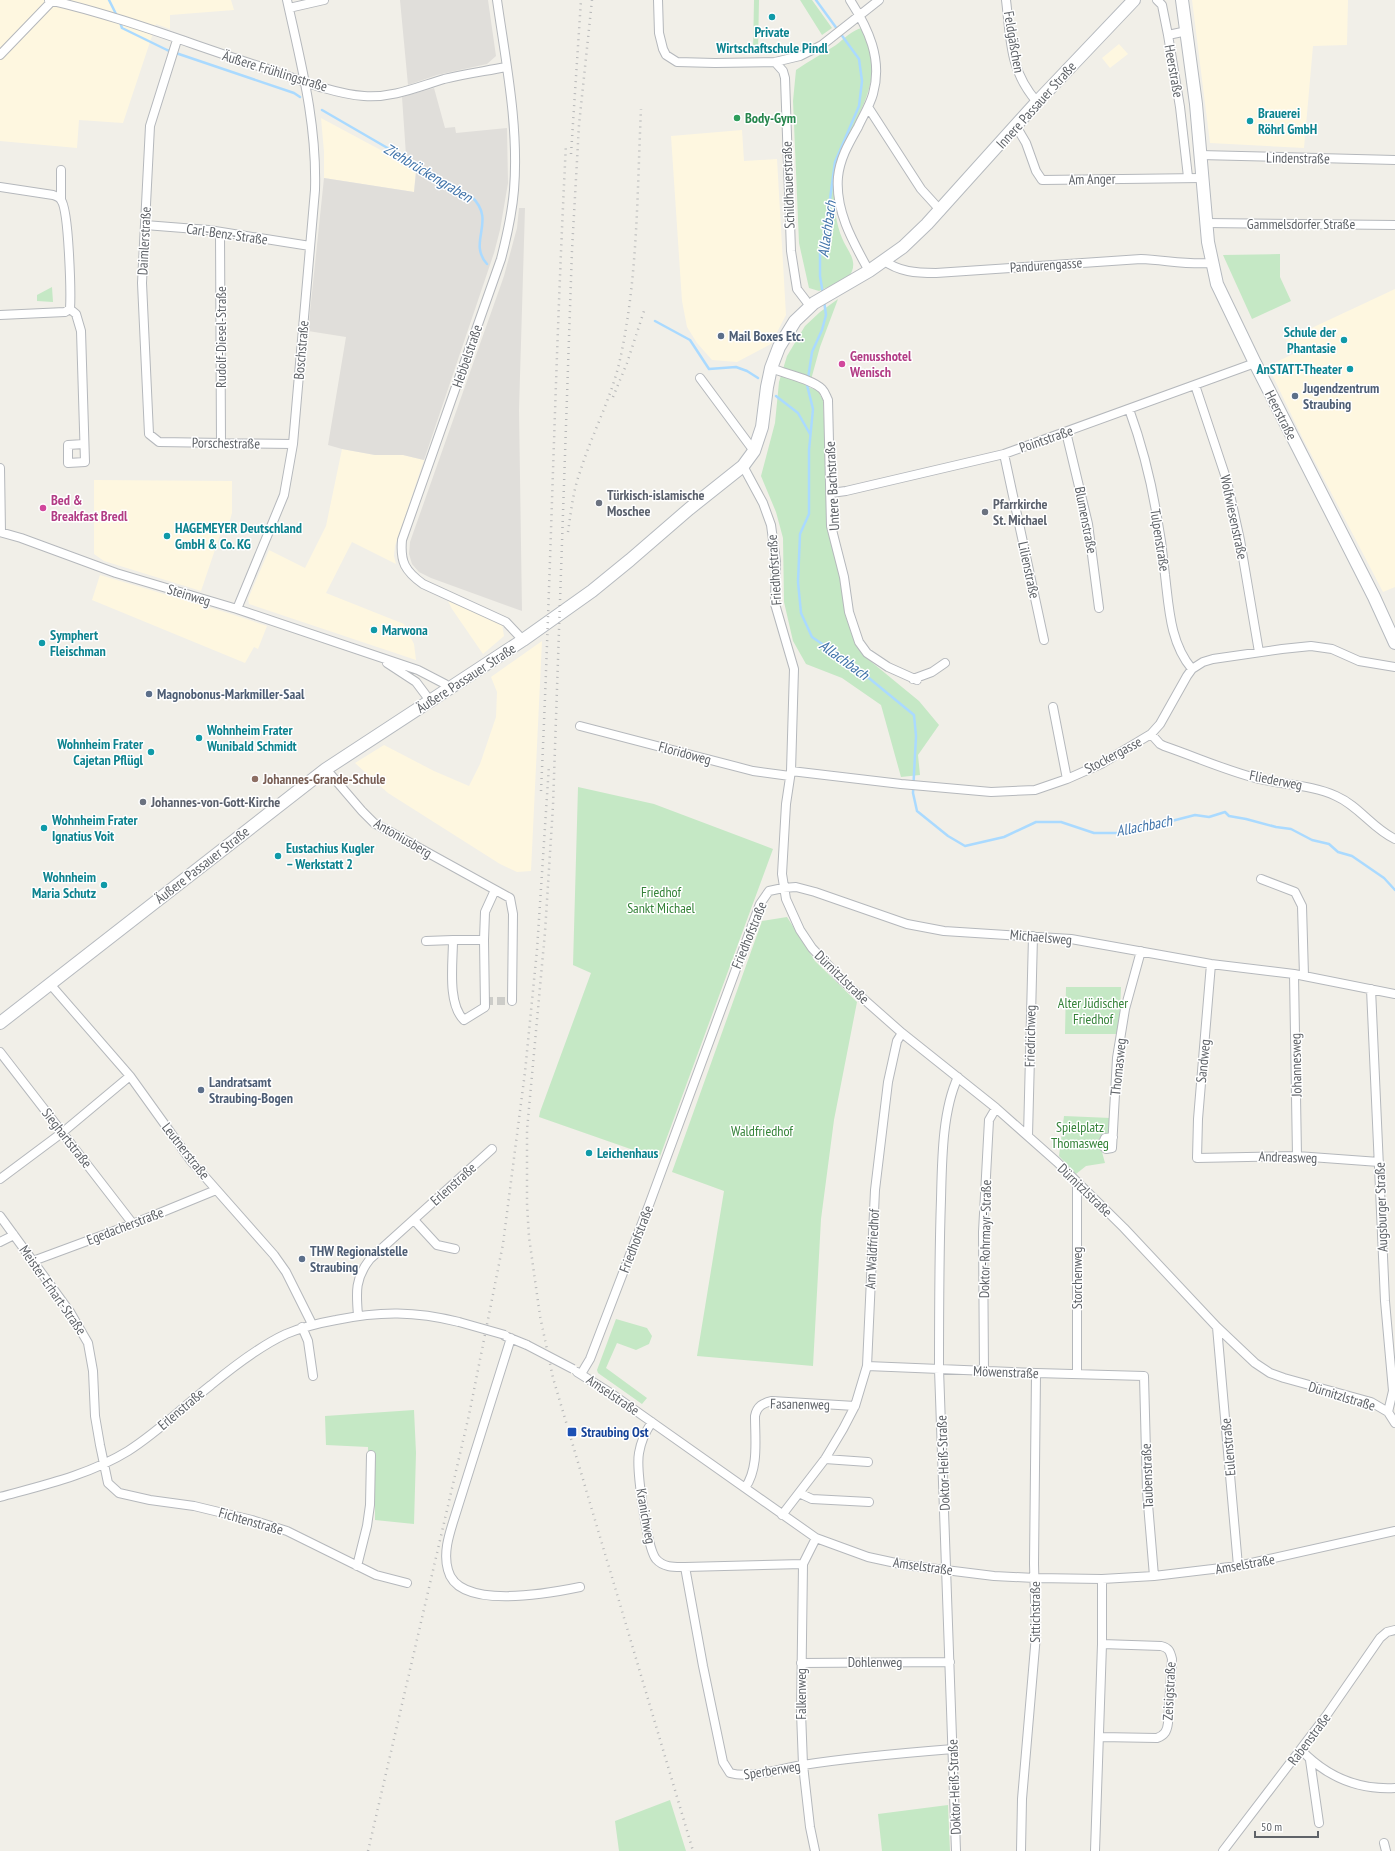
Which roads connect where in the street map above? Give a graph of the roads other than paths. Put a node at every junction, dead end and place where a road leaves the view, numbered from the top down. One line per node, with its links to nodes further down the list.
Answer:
1 (50, 0): 15 (street, Äußere Frühlingstraße); 16 (street)
2 (324, 0): 11 (street)
3 (497, 0): 18 (street, Hebbelstraße)
4 (658, 0): 17 (street)
5 (850, 0): 12 (street)
6 (879, 0): 12 (street)
7 (1006, 0): 20 (street, Feldgäßchen)
8 (1134, 0): 20 (main road, Innere Passauer Straße)
9 (1182, 0): 13 (main road, Heerstraße)
10 (1162, 2): 14 (street, Heerstraße)
11 (288, 4): 19 (street, Boschstraße)
12 (859, 15): 17 (street); 22 (street)
13 (1187, 31): 14 (street, Heerstraße); 21 (main road, Heerstraße)
14 (1168, 34): 23 (street, Heerstraße)
15 (178, 40): 19 (street, Äußere Frühlingstraße); 35 (street, Daimlerstraße)
16 (0, 55)
17 (775, 62): 42 (street, Schildhauerstraße)
18 (506, 67): 19 (street, Äußere Frühlingstraße); 63 (street, Hebbelstraße)
19 (304, 81): 37 (street, Boschstraße)
20 (1037, 102): 24 (main road, Innere Passauer Straße)
21 (1196, 104): 23 (street, Heerstraße); 25 (main road, Heerstraße)
22 (868, 107): 32 (street); 40 (street)
23 (1180, 107): 28 (street, Heerstraße)
24 (1016, 126): 28 (street, Am Anger); 32 (main road, Innere Passauer Straße)
25 (1200, 155): 26 (street, Lindenstraße); 29 (main road, Heerstraße)
26 (1395, 160)
27 (61, 170): 31 (street)
28 (1188, 177): 29 (street, Am Anger)
29 (1202, 178): 33 (main road, Heerstraße)
30 (0, 187): 31 (street)
31 (61, 199): 43 (street)
32 (941, 211): 38 (main road, Innere Passauer Straße)
33 (1206, 224): 34 (street, Gammelsdorfer Straße); 39 (main road, Heerstraße)
34 (1395, 224)
35 (145, 225): 36 (street, Carl-Benz-Straße); 51 (street, Daimlerstraße)
36 (220, 232): 37 (street, Carl-Benz-Straße); 52 (street, Rudolf-Diesel-Straße)
37 (310, 246): 54 (street, Boschstraße)
38 (883, 260): 39 (street, Pandurengasse); 40 (main road, Innere Passauer Straße)
39 (1211, 263): 45 (main road, Heerstraße)
40 (869, 271): 41 (main road, Innere Passauer Straße)
41 (855, 278): 42 (main road, Äußere Passauer Straße)
42 (812, 304): 46 (main road, Äußere Passauer Straße)
43 (70, 309): 44 (street); 53 (street)
44 (0, 315)
45 (1254, 363): 48 (street, Pointstraße); 65 (main road, Heerstraße)
46 (771, 368): 55 (main road, Äußere Passauer Straße); 59 (street, Untere Bachstraße)
47 (700, 378): 55 (street)
48 (1195, 385): 49 (street, Pointstraße); 66 (street, Wolfwiesenstraße)
49 (1129, 408): 50 (street, Pointstraße); 70 (street, Tulpenstraße)
50 (1066, 432): 56 (street, Pointstraße); 61 (street, Blumenstraße)
51 (159, 442): 52 (street, Porschestraße)
52 (221, 443): 54 (street, Porschestraße)
53 (84, 444)
54 (293, 444): 62 (street, Boschstraße)
55 (754, 451): 57 (main road, Äußere Passauer Straße)
56 (1004, 454): 59 (street, Pointstraße); 64 (street, Lilienstraße)
57 (743, 466): 63 (main road, Äußere Passauer Straße); 77 (street, Friedhofstraße)
58 (0, 468): 60 (street)
59 (831, 492): 68 (street, Untere Bachstraße)
60 (0, 532): 62 (street, Steinweg)
61 (1099, 608)
62 (237, 609): 67 (street, Steinweg)
63 (523, 640): 71 (main road, Äußere Passauer Straße)
64 (1044, 640)
65 (1395, 643)
66 (1259, 652): 69 (street); 70 (street)
67 (378, 658): 71 (street, Steinweg); 72 (street, Steinweg)
68 (945, 663)
69 (1395, 667)
70 (1192, 669): 75 (street, Stockergasse)
71 (449, 690): 72 (main road, Äußere Passauer Straße)
72 (431, 702): 76 (main road, Äußere Passauer Straße)
73 (1054, 708): 78 (street)
74 (580, 726): 77 (street, Floridoweg)
75 (1151, 734): 78 (street, Stockergasse); 79 (street, Fliederweg)
76 (326, 769): 82 (street, Antoniusberg); 91 (main road, Äußere Passauer Straße)
77 (790, 774): 78 (street, Stockergasse); 81 (street, Friedhofstraße)
78 (1066, 779)
79 (1395, 839)
80 (1261, 879): 90 (street)
81 (783, 888): 83 (street, Michaelsweg); 96 (street, Dürnitzlstraße); 127 (street, Friedhofstraße)
82 (495, 890): 85 (street); 94 (street, Antoniusberg)
83 (1033, 936): 87 (street, Michaelsweg); 102 (street, Friedrichweg)
84 (453, 940): 85 (street); 85 (street); 86 (street)
85 (484, 940)
86 (426, 941)
87 (1141, 951): 88 (street, Michaelsweg); 103 (street, Thomasweg)
88 (1211, 964): 89 (street, Michaelsweg); 106 (street, Sandweg)
89 (1294, 974): 90 (street, Michaelsweg); 105 (street, Johannesweg)
90 (1304, 976): 92 (street, Michaelsweg)
91 (50, 984): 95 (main road, Äußere Passauer Straße); 98 (street, Leutnerstraße)
92 (1371, 989): 93 (street, Michaelsweg); 107 (street, Augsburger Straße)
93 (1395, 994)
94 (512, 1001)
95 (0, 1023)
96 (902, 1033): 99 (street, Dürnitzlstraße); 123 (street, Am Waldfriedhof)
97 (0, 1052): 101 (street, Sieghartstraße)
98 (130, 1076): 101 (street); 110 (street, Leutnerstraße)
99 (958, 1077): 100 (street, Dürnitzlstraße); 124 (street, Doktor-Heiß-Straße)
100 (996, 1108): 102 (street, Dürnitzlstraße); 125 (street, Doktor-Rohrmayr-Straße)
101 (63, 1132): 108 (street); 113 (street, Sieghartstraße)
102 (1028, 1136): 109 (street, Dürnitzlstraße)
103 (1113, 1138)
104 (492, 1149): 112 (street, Erlenstraße)
105 (1297, 1156): 106 (street, Andreasweg); 107 (street, Andreasweg)
106 (1197, 1158)
107 (1379, 1162): 132 (street, Augsburger Straße)
108 (0, 1179)
109 (1077, 1182): 121 (street, Dürnitzlstraße); 128 (street, Storchenweg)
110 (216, 1190): 113 (street, Egedacherstraße); 119 (street, Leutnerstraße)
111 (0, 1216): 114 (street, Meister-Erhart-Straße)
112 (414, 1220): 116 (street); 118 (street, Erlenstraße)
113 (133, 1224): 117 (street, Egedacherstraße)
114 (14, 1235): 115 (street); 117 (street, Meister-Erhart-Straße)
115 (0, 1242)
116 (455, 1249)
117 (33, 1260): 138 (street, Meister-Erhart-Straße)
118 (358, 1315): 119 (street, Erlenstraße); 122 (street, Erlenstraße, bridge)
119 (312, 1324): 120 (street, Erlenstraße)
120 (302, 1327): 129 (street); 138 (street, Erlenstraße)
121 (1216, 1327): 132 (street, Dürnitzlstraße); 148 (street, Eulenstraße)
122 (508, 1337): 127 (street, Amselstraße, bridge); 155 (street)
123 (867, 1366): 124 (street, Möwenstraße); 131 (street, Am Waldfriedhof)
124 (939, 1369): 125 (street, Möwenstraße); 150 (street, Doktor-Heiß-Straße)
125 (984, 1372): 126 (street, Möwenstraße)
126 (1036, 1373): 128 (street, Möwenstraße); 152 (street, Sittichstraße)
127 (581, 1374): 133 (street, Amselstraße)
128 (1077, 1374): 130 (street, Möwenstraße)
129 (313, 1376)
130 (1144, 1376): 151 (street, Taubenstraße)
131 (855, 1406): 136 (street, Am Waldfriedhof); 139 (street, Fasanenweg)
132 (1388, 1412): 134 (street)
133 (652, 1422): 139 (street, Amselstraße); 149 (street, Kranichweg)
134 (1395, 1423)
135 (371, 1455): 147 (street)
136 (825, 1459): 137 (street); 140 (street, Am Waldfriedhof)
137 (868, 1462)
138 (104, 1464): 141 (street, Erlenstraße); 147 (street, Fichtenstraße)
139 (745, 1488): 143 (street, Amselstraße)
140 (798, 1493): 142 (street); 143 (street, Am Waldfriedhof)
141 (0, 1497)
142 (869, 1502)
143 (782, 1515): 145 (street, Amselstraße)
144 (1395, 1531): 148 (street, Amselstraße)
145 (816, 1538): 146 (street, Falkenweg); 150 (street, Amselstraße)
146 (803, 1564): 149 (street, Kranichweg); 158 (street, Falkenweg)
147 (356, 1566): 154 (street, Fichtenstraße)
148 (1238, 1566): 151 (street, Amselstraße)
149 (685, 1567): 164 (street, Sperberweg)
150 (947, 1570): 152 (street, Amselstraße); 159 (street, Doktor-Heiß-Straße)
151 (1154, 1576): 153 (street, Amselstraße)
152 (1035, 1578): 153 (street, Amselstraße); 169 (street, Sittichstraße)
153 (1102, 1579): 157 (street)
154 (407, 1583)
155 (580, 1587)
156 (1395, 1630): 162 (street, Rabenstraße)
157 (1102, 1644): 160 (street); 160 (street, Zeisigstraße)
158 (801, 1662): 159 (street, Dohlenweg); 164 (street, Falkenweg)
159 (950, 1662): 161 (street, Doktor-Heiß-Straße)
160 (1100, 1737): 170 (street)
161 (953, 1749): 164 (street, Sperberweg); 168 (street, Doktor-Heiß-Straße)
162 (1301, 1750): 163 (street); 171 (street, Rabenstraße)
163 (1310, 1760): 165 (street); 166 (street, Rabenstraße)
164 (803, 1765): 167 (street, Falkenweg)
165 (1395, 1788)
166 (1319, 1823)
167 (815, 1851)
168 (956, 1851)
169 (1021, 1851)
170 (1095, 1851)
171 (1223, 1851)

